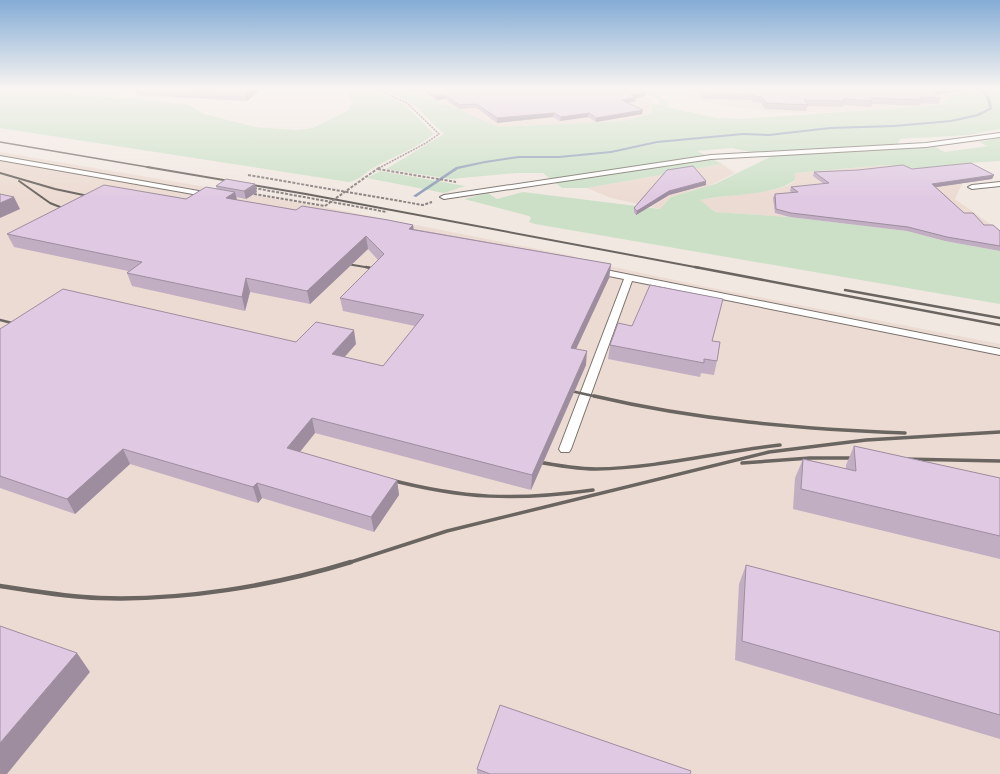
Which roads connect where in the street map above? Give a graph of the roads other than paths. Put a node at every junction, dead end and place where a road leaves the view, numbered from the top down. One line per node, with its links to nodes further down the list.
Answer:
1 (1000, 135): 6 (lane)
2 (0, 158): 5 (lane)
3 (1000, 184): 4 (lane)
4 (972, 186)
5 (216, 197)
6 (444, 198)
7 (590, 270): 8 (lane)
8 (629, 278): 9 (lane); 10 (lane)
9 (1000, 352)
10 (565, 449)

